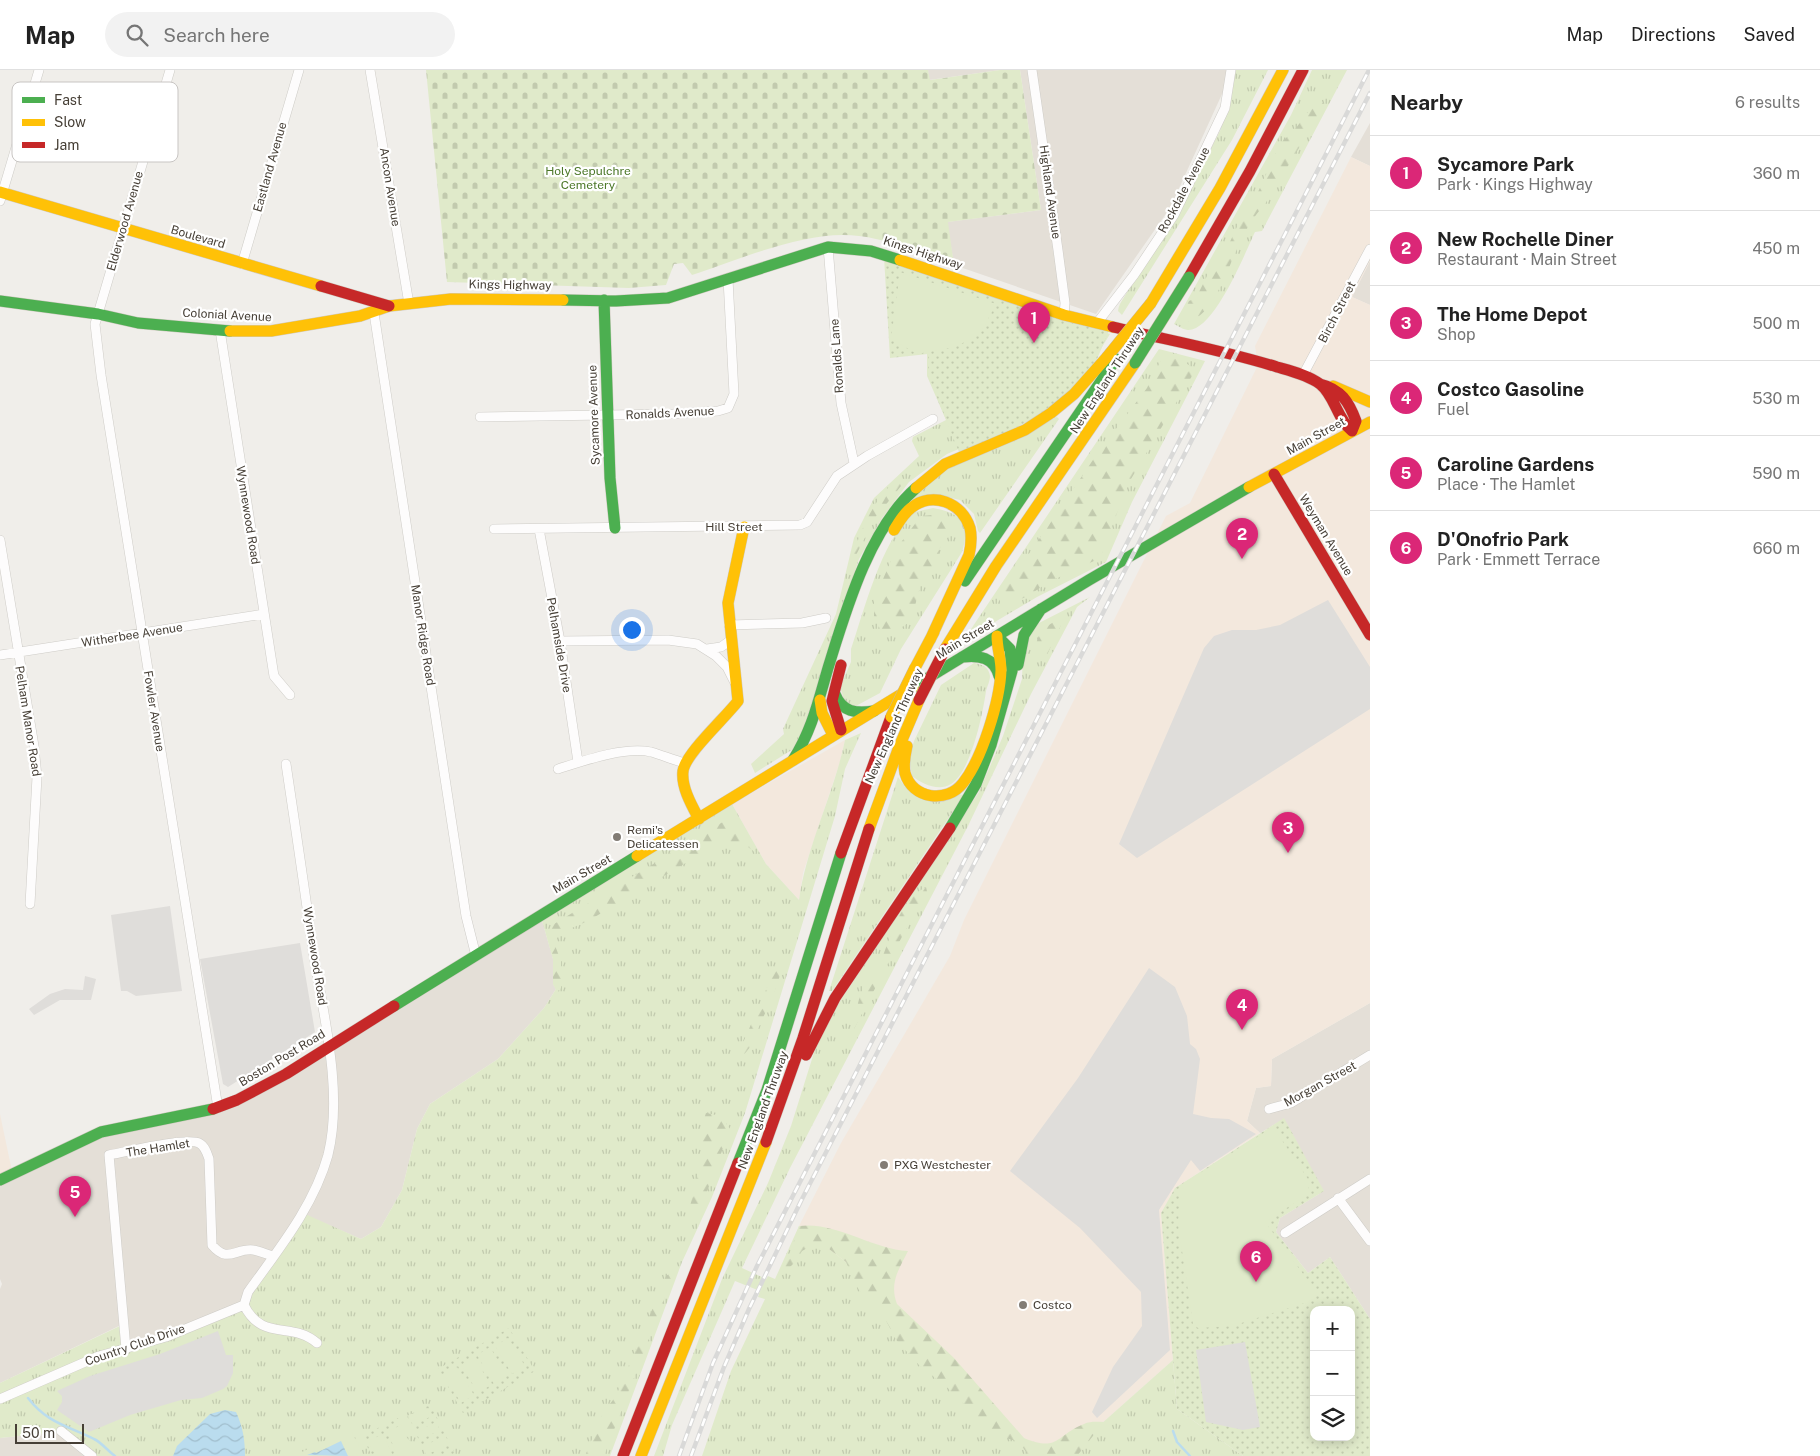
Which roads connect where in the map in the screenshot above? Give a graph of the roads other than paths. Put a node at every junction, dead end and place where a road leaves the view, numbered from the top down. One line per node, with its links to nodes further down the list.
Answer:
1 (39, 70): 9 (street)
2 (170, 70): 10 (street, Elderwood Avenue)
3 (299, 70): 17 (street, Eastland Avenue)
4 (370, 70): 22 (street, Ancon Avenue)
5 (1032, 70): 26 (street, Highland Avenue)
6 (1231, 70): 27 (street, Rockdale Avenue)
7 (1283, 70): 29 (main road, bridge)
8 (1303, 70): 67 (main road, New England Thruway, bridge)
9 (35, 82)
10 (166, 82)
11 (12, 159): 13 (street)
12 (143, 162): 14 (street, Elderwood Avenue)
13 (1, 195): 14 (main road, Boulevard)
14 (123, 230): 17 (main road, Boulevard); 25 (street, Elderwood Avenue)
15 (828, 247): 18 (main road, Kings Highway); 26 (main road, Kings Highway); 39 (street, Ronalds Lane)
16 (1370, 248): 30 (street, Birch Street)
17 (242, 264): 23 (main road, Boulevard)
18 (728, 279): 20 (main road, Kings Highway); 34 (street, Ronalds Avenue)
19 (451, 299): 20 (main road, Kings Highway); 22 (main road, Colonial Avenue)
20 (604, 300): 34 (main road, Sycamore Avenue)
21 (0, 301): 25 (main road, Colonial Avenue)
22 (409, 304): 23 (main road, Colonial Avenue)
23 (389, 306): 24 (main road, Colonial Avenue)
24 (374, 312): 28 (main road, Colonial Avenue); 79 (street, Manor Ridge Road)
25 (98, 314): 28 (main road, Colonial Avenue); 51 (street, Fowler Avenue)
26 (1064, 315): 27 (main road, Kings Highway)
27 (1097, 323): 30 (main road, Kings Highway)
28 (220, 330): 48 (street, Wynnewood Road)
29 (1112, 358): 56 (main road, New England Thruway); 65 (main road)
30 (1304, 376): 31 (main road, Kings Highway)
31 (1320, 384): 32 (main road, Kings Highway); 38 (main road, Kings Highway)
32 (1333, 386): 33 (main road, Kings Highway); 38 (main road)
33 (1370, 402)
34 (608, 416): 35 (street, Ronalds Avenue); 42 (main road, Sycamore Avenue)
35 (480, 417)
36 (932, 419): 39 (street, Hill Street)
37 (1370, 422): 38 (main road, Main Street)
38 (1352, 431): 40 (main road, Main Street)
39 (854, 464): 41 (street, Hill Street)
40 (1274, 474): 47 (main road, Main Street); 53 (main road, Weyman Avenue)
41 (744, 527): 42 (street, Hill Street); 50 (main road)
42 (615, 528): 44 (street, Hill Street)
43 (494, 529): 44 (street, Hill Street)
44 (539, 529): 54 (street, Pelhamside Drive)
45 (0, 540): 59 (street, Pelham Manor Road)
46 (862, 601): 56 (main road)
47 (1041, 609): 52 (main road, Main Street); 69 (main road)
48 (264, 614): 51 (street, Witherbee Avenue); 66 (street, Wynnewood Road)
49 (826, 618): 50 (street)
50 (729, 625): 55 (main road)
51 (142, 634): 59 (street, Witherbee Avenue); 82 (street, Fowler Avenue)
52 (997, 636): 61 (main road, Main Street); 63 (main road); 69 (main road)
53 (1370, 636)
54 (560, 640): 57 (street); 72 (street, Pelhamside Drive)
55 (731, 640): 57 (street); 64 (main road)
56 (930, 640): 97 (main road, New England Thruway, bridge)
57 (707, 649): 64 (street)
58 (846, 650): 62 (main road)
59 (17, 652): 60 (street, Witherbee Avenue); 77 (street, Pelham Manor Road)
60 (0, 655)
61 (962, 657): 63 (main road); 68 (main road, Main Street)
62 (836, 682): 68 (main road); 70 (main road)
63 (999, 682): 67 (main road)
64 (738, 688): 73 (main road)
65 (822, 691): 70 (main road); 71 (main road)
66 (290, 695)
67 (917, 704): 86 (main road, New England Thruway)
68 (874, 711): 70 (main road, Main Street)
69 (998, 725): 86 (main road)
70 (837, 733): 71 (main road, Main Street)
71 (792, 760): 76 (main road, Main Street)
72 (578, 762): 73 (street); 75 (street)
73 (685, 763): 76 (main road)
74 (286, 764): 80 (street, Wynnewood Road)
75 (558, 769)
76 (699, 819): 78 (main road, Main Street)
77 (30, 904)
78 (555, 906): 79 (main road, Boston Post Road)
79 (479, 954): 80 (main road, Boston Post Road)
80 (329, 1046): 82 (main road, Boston Post Road); 90 (street, Wynnewood Road)
81 (1370, 1055): 83 (street, Morgan Street)
82 (218, 1108): 85 (main road, Boston Post Road)
83 (1269, 1109)
84 (1370, 1179): 87 (street)
85 (0, 1180)
86 (752, 1180): 98 (main road, New England Thruway)
87 (1338, 1198): 88 (street); 89 (street)
88 (1285, 1233)
89 (1370, 1242)
90 (273, 1256): 91 (street, Wynnewood Road); 93 (street, The Hamlet)
91 (244, 1305): 92 (street); 93 (street, Country Club Drive)
92 (317, 1343)
93 (126, 1349): 94 (street, Country Club Drive)
94 (0, 1399)
95 (61, 1431): 96 (street)
96 (92, 1456)
97 (623, 1456)
98 (641, 1456)

